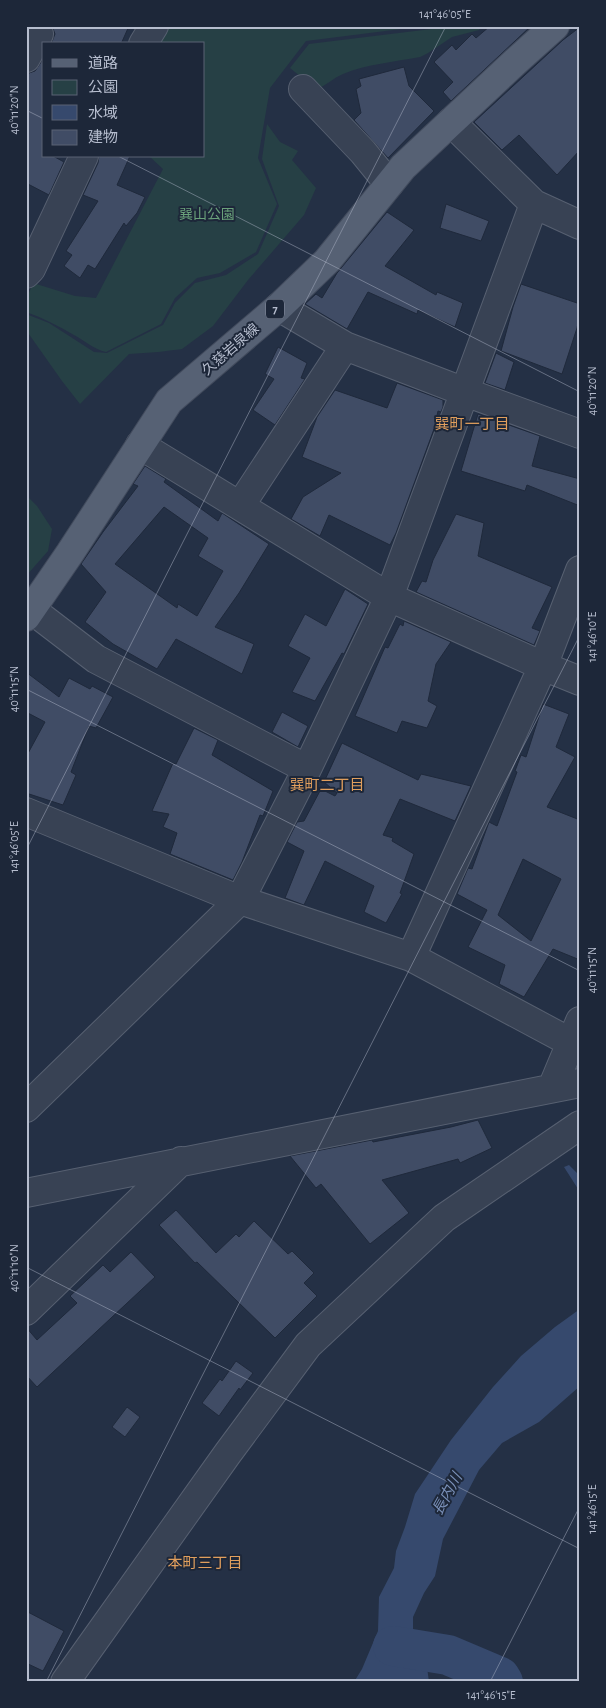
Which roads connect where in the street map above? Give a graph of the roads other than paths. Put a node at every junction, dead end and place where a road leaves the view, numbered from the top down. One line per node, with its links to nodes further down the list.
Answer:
1 (154, 26): 4 (street)
2 (555, 26): 7 (main road, 久慈岩泉線 / 7)
3 (40, 34): 5 (street)
4 (144, 42)
5 (26, 58)
6 (303, 89): 9 (street)
7 (451, 122): 9 (main road, 久慈岩泉線 / 7); 10 (street)
8 (83, 158): 12 (street)
9 (389, 184): 13 (main road, 久慈岩泉線 / 7)
10 (534, 204): 11 (street); 15 (street)
11 (580, 225)
12 (26, 274)
13 (279, 307): 14 (street); 17 (main road, 久慈岩泉線 / 7)
14 (345, 346): 15 (street); 18 (street)
15 (465, 392): 16 (street); 20 (street)
16 (580, 434)
17 (140, 445): 18 (street); 21 (main road, 久慈岩泉線 / 7)
18 (240, 506): 20 (street)
19 (580, 570): 22 (street)
20 (389, 597): 22 (street); 24 (street)
21 (29, 613): 24 (street)
22 (543, 666): 23 (street); 27 (street)
23 (580, 681)
24 (307, 769): 26 (street)
25 (26, 812): 26 (street)
26 (240, 900): 27 (street); 31 (street)
27 (412, 957): 28 (street)
28 (575, 1032): 30 (street)
29 (580, 1083): 30 (street)
30 (552, 1088): 33 (street)
31 (26, 1108)
32 (580, 1125): 36 (street)
33 (181, 1161): 34 (street); 35 (street)
34 (26, 1193)
35 (26, 1311)
36 (65, 1682)

